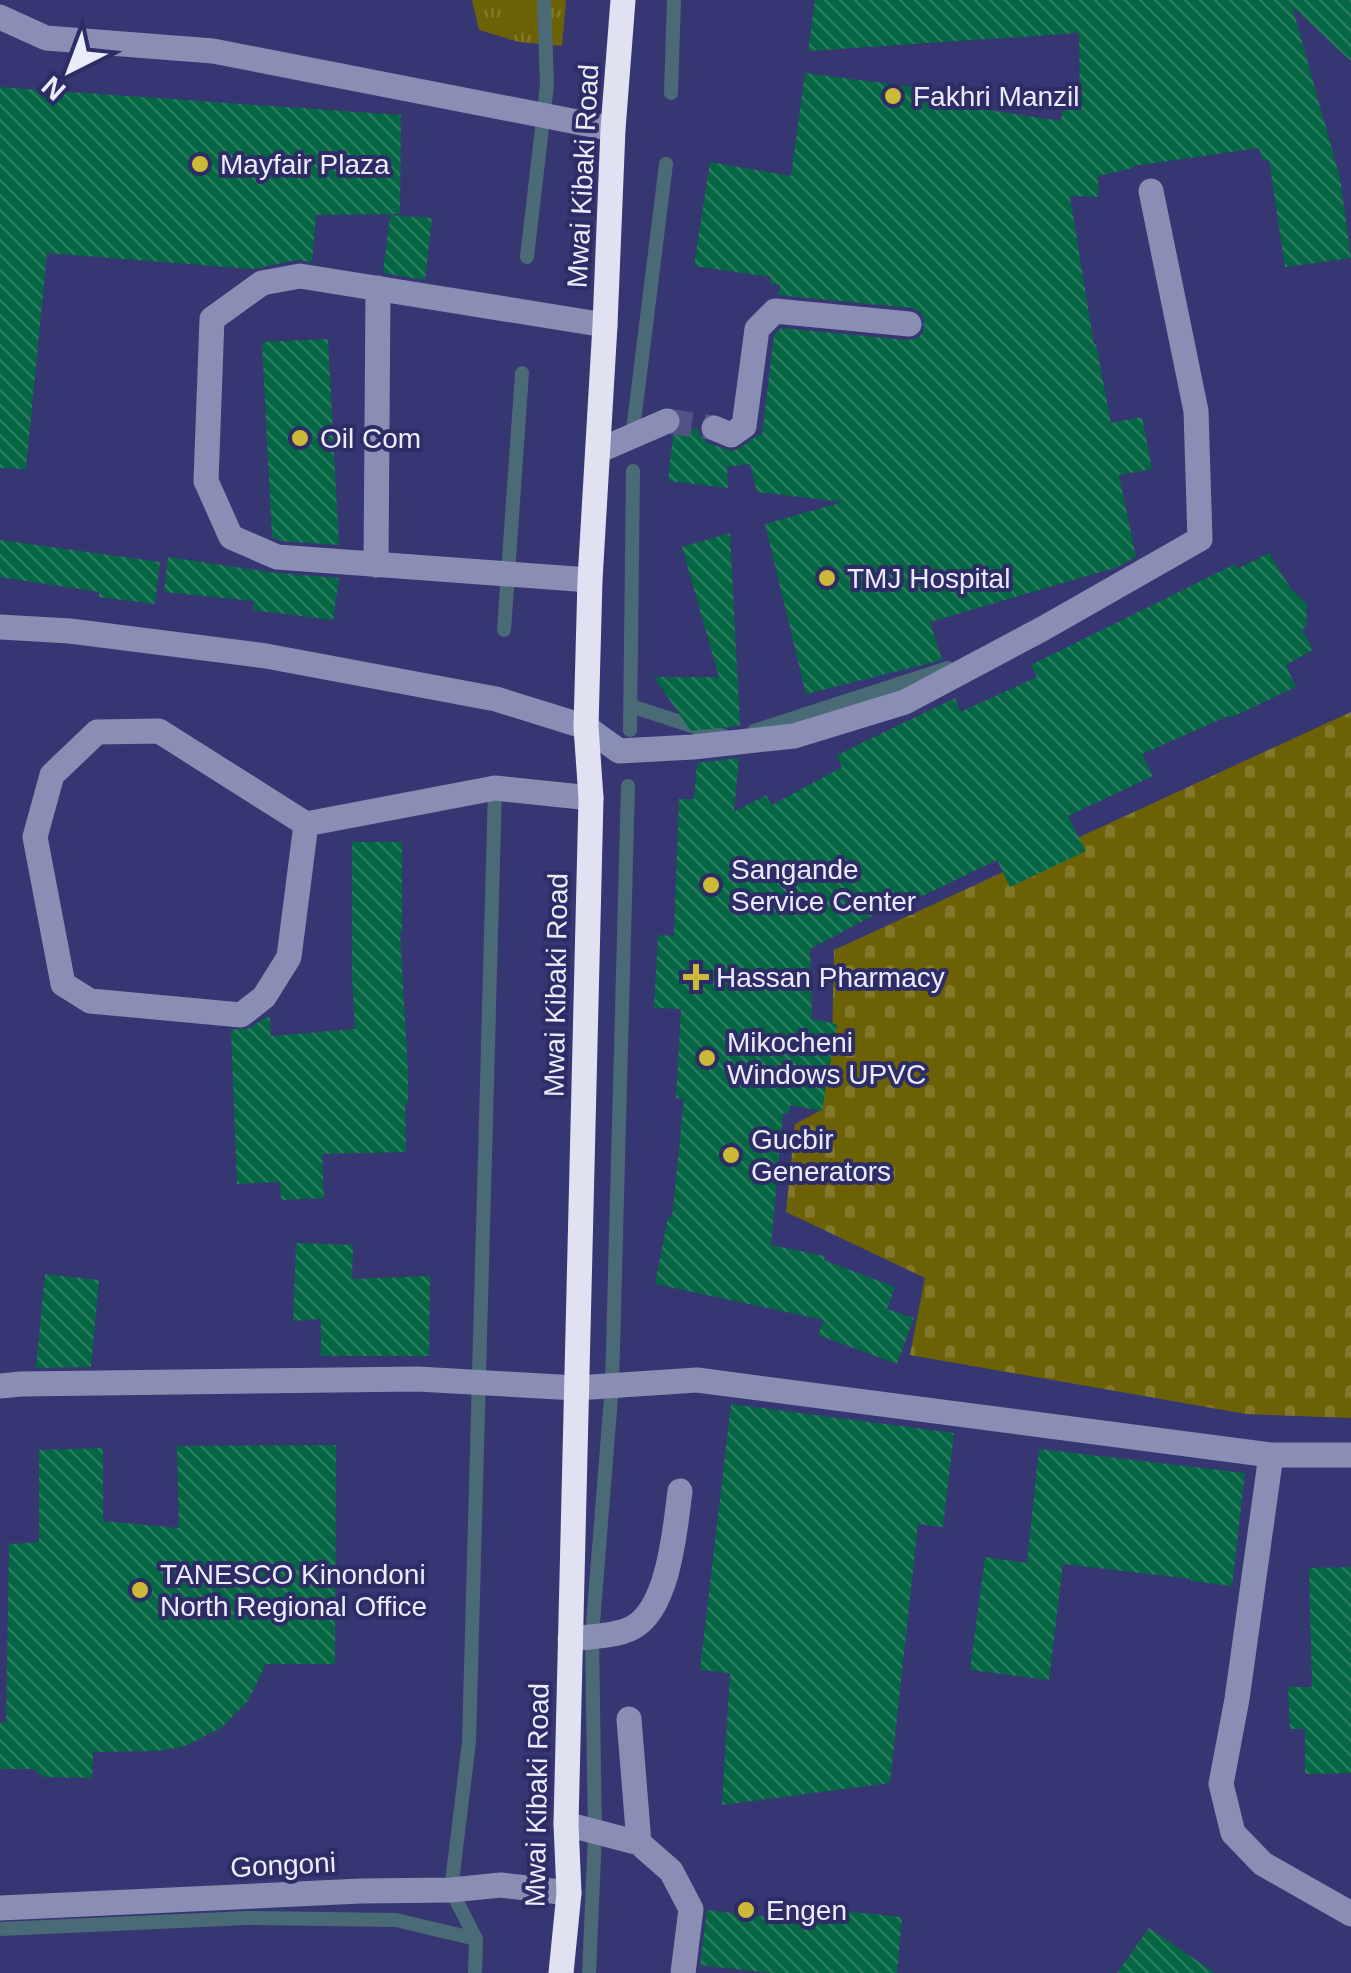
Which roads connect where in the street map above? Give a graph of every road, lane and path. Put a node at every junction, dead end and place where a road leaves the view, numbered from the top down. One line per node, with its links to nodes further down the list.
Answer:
1 (623, 0): 3 (main road, Mwai Kibaki Road)
2 (0, 17): 3 (street)
3 (613, 129): 7 (main road, Mwai Kibaki Road)
4 (1151, 190): 14 (street)
5 (378, 288): 7 (street); 11 (street); 11 (street)
6 (909, 324): 9 (street)
7 (605, 325): 10 (main road, Mwai Kibaki Road)
8 (668, 421): 10 (street)
9 (714, 428)
10 (598, 451): 12 (main road, Mwai Kibaki Road)
11 (376, 564): 12 (street)
12 (590, 580): 14 (main road, Mwai Kibaki Road)
13 (0, 627): 14 (street)
14 (586, 728): 15 (main road, Mwai Kibaki Road)
15 (591, 798): 16 (street); 18 (main road, Mwai Kibaki Road)
16 (306, 824): 16 (street)
17 (0, 1386): 18 (street)
18 (576, 1388): 19 (street); 22 (main road, Mwai Kibaki Road)
19 (1271, 1454): 20 (street); 28 (street)
20 (1351, 1456)
21 (680, 1491): 22 (street)
22 (570, 1639): 24 (main road, Mwai Kibaki Road)
23 (630, 1720): 25 (street)
24 (566, 1824): 25 (street); 26 (main road, Mwai Kibaki Road)
25 (639, 1843): 30 (street)
26 (569, 1893): 27 (street, Gongoni); 29 (main road, Mwai Kibaki Road)
27 (0, 1908)
28 (1351, 1914)
29 (560, 1973)
30 (683, 1973)

